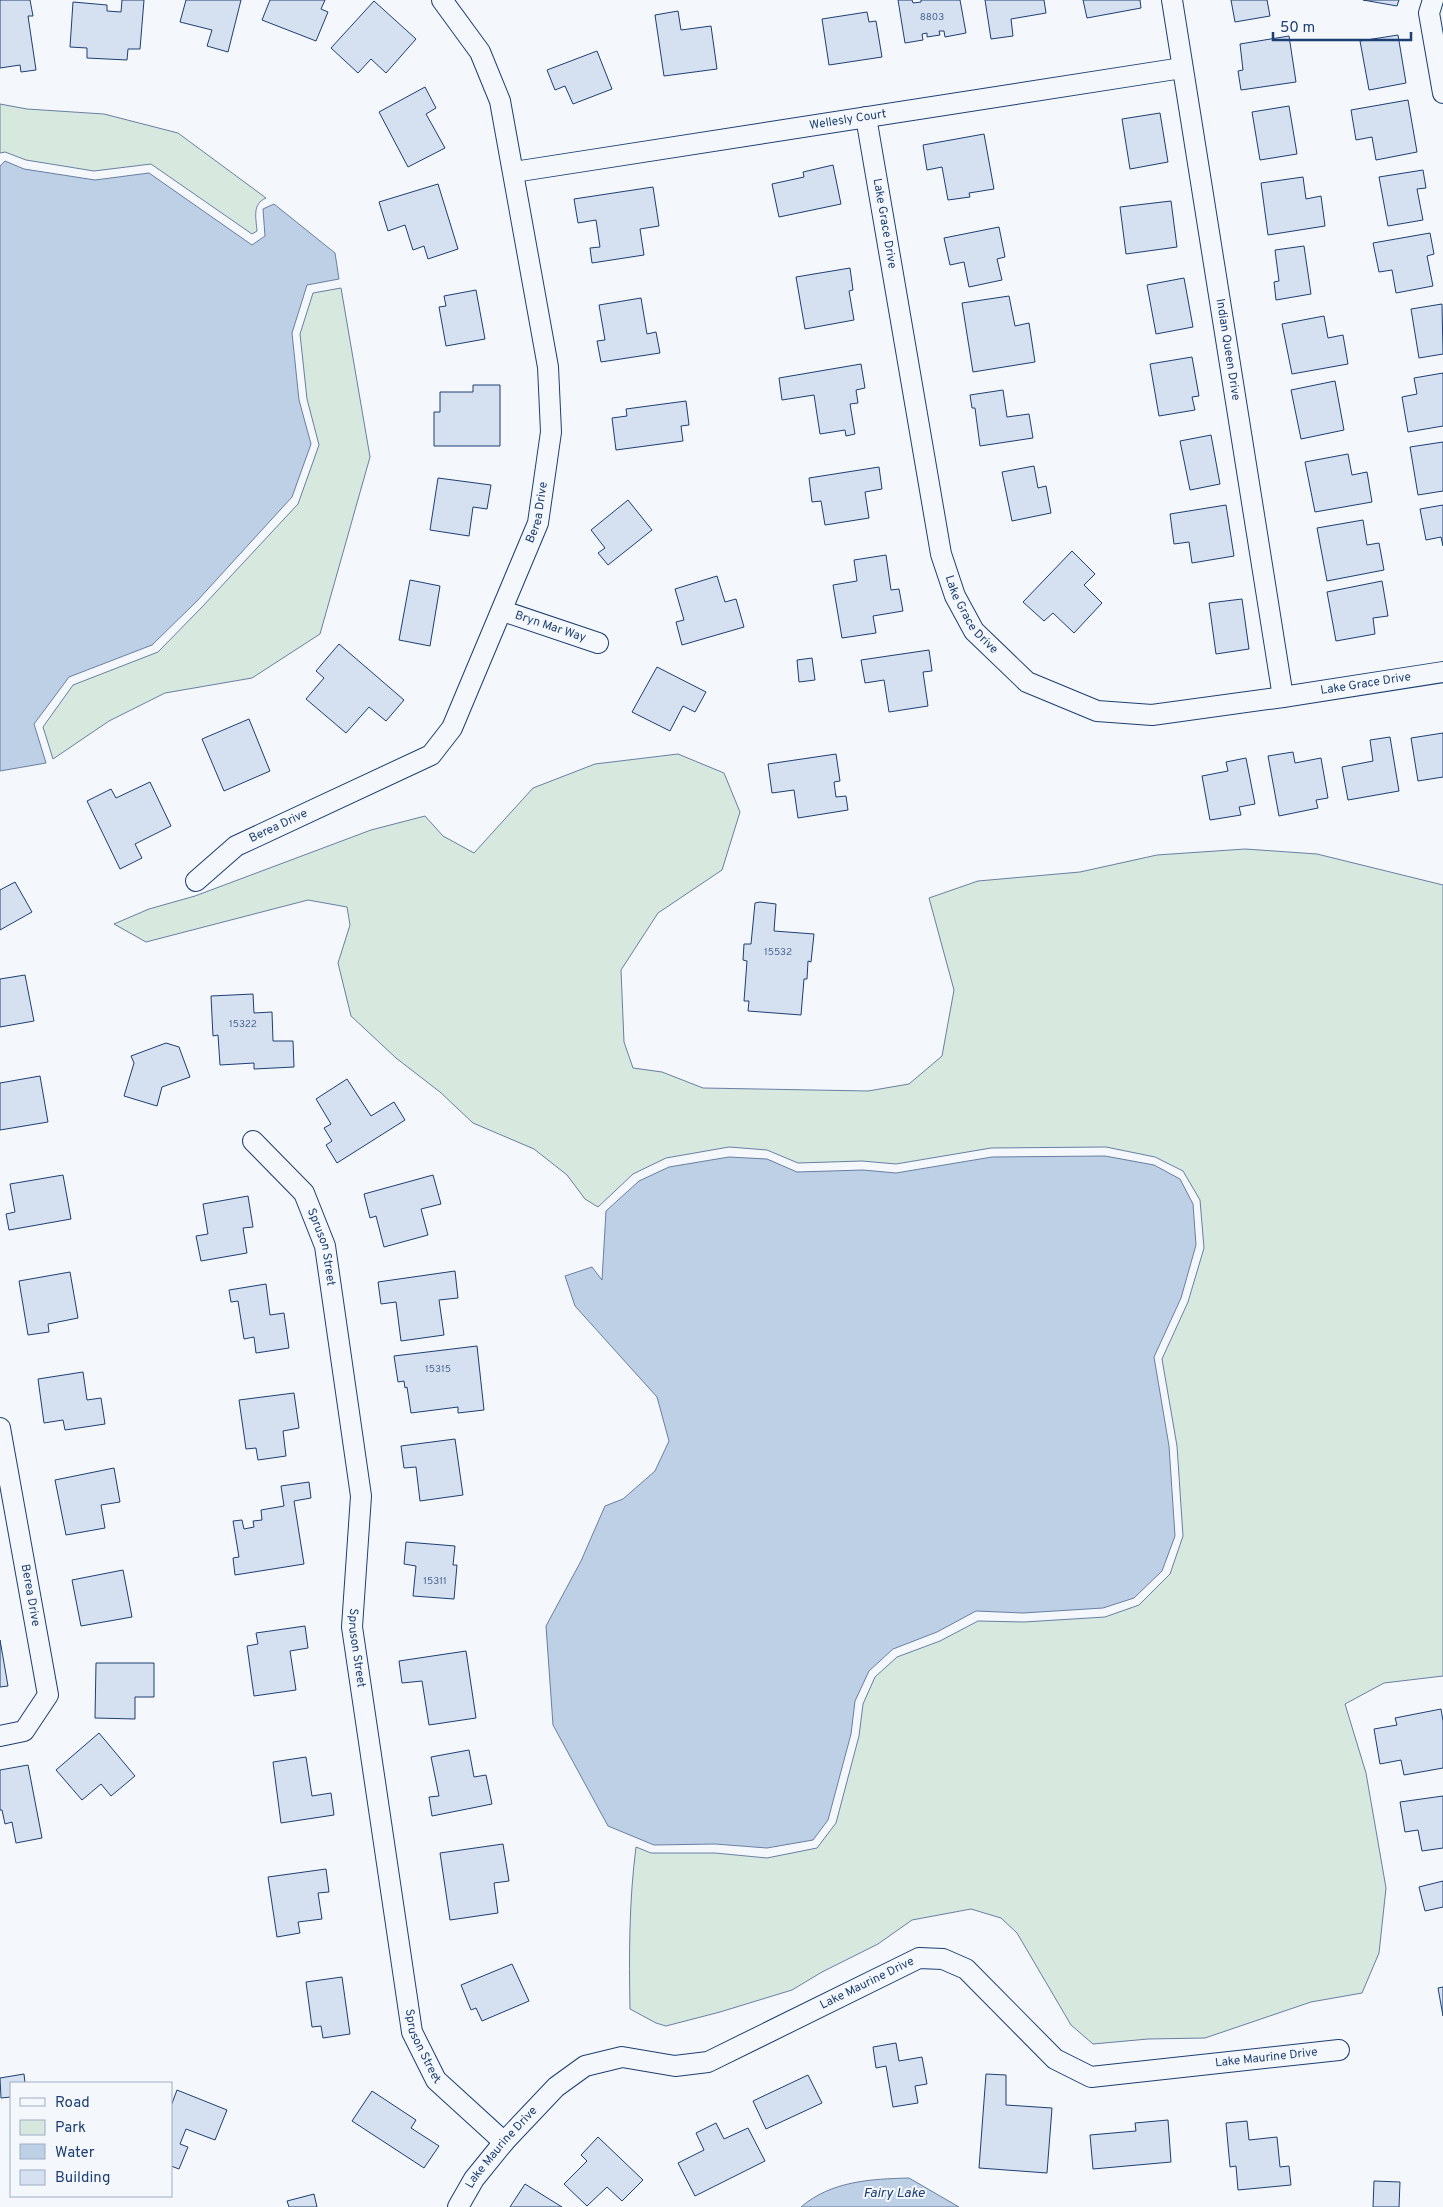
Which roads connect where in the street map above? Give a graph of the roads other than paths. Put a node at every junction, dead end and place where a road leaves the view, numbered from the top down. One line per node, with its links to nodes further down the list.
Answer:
1 (442, 0): 7 (street, Berea Drive)
2 (1172, 0): 4 (street, Indian Queen Drive)
3 (1433, 0): 5 (street)
4 (1182, 68): 6 (street, Wellesly Court); 11 (street, Indian Queen Drive)
5 (1443, 93)
6 (866, 117): 7 (street, Wellesly Court); 11 (street, Lake Grace Drive)
7 (514, 172): 8 (street, Berea Drive)
8 (503, 611): 9 (street, Bryn Mar Way); 12 (street, Berea Drive)
9 (598, 644)
10 (1443, 672): 11 (street, Lake Grace Drive)
11 (1284, 697)
12 (196, 881)
13 (253, 1141): 17 (street, Spruson Street)
14 (0, 1428): 15 (street, Berea Drive)
15 (0, 1736)
16 (1339, 2050): 17 (street, Lake Maurine Drive)
17 (504, 2142): 18 (street, Lake Maurine Drive)
18 (458, 2207)

